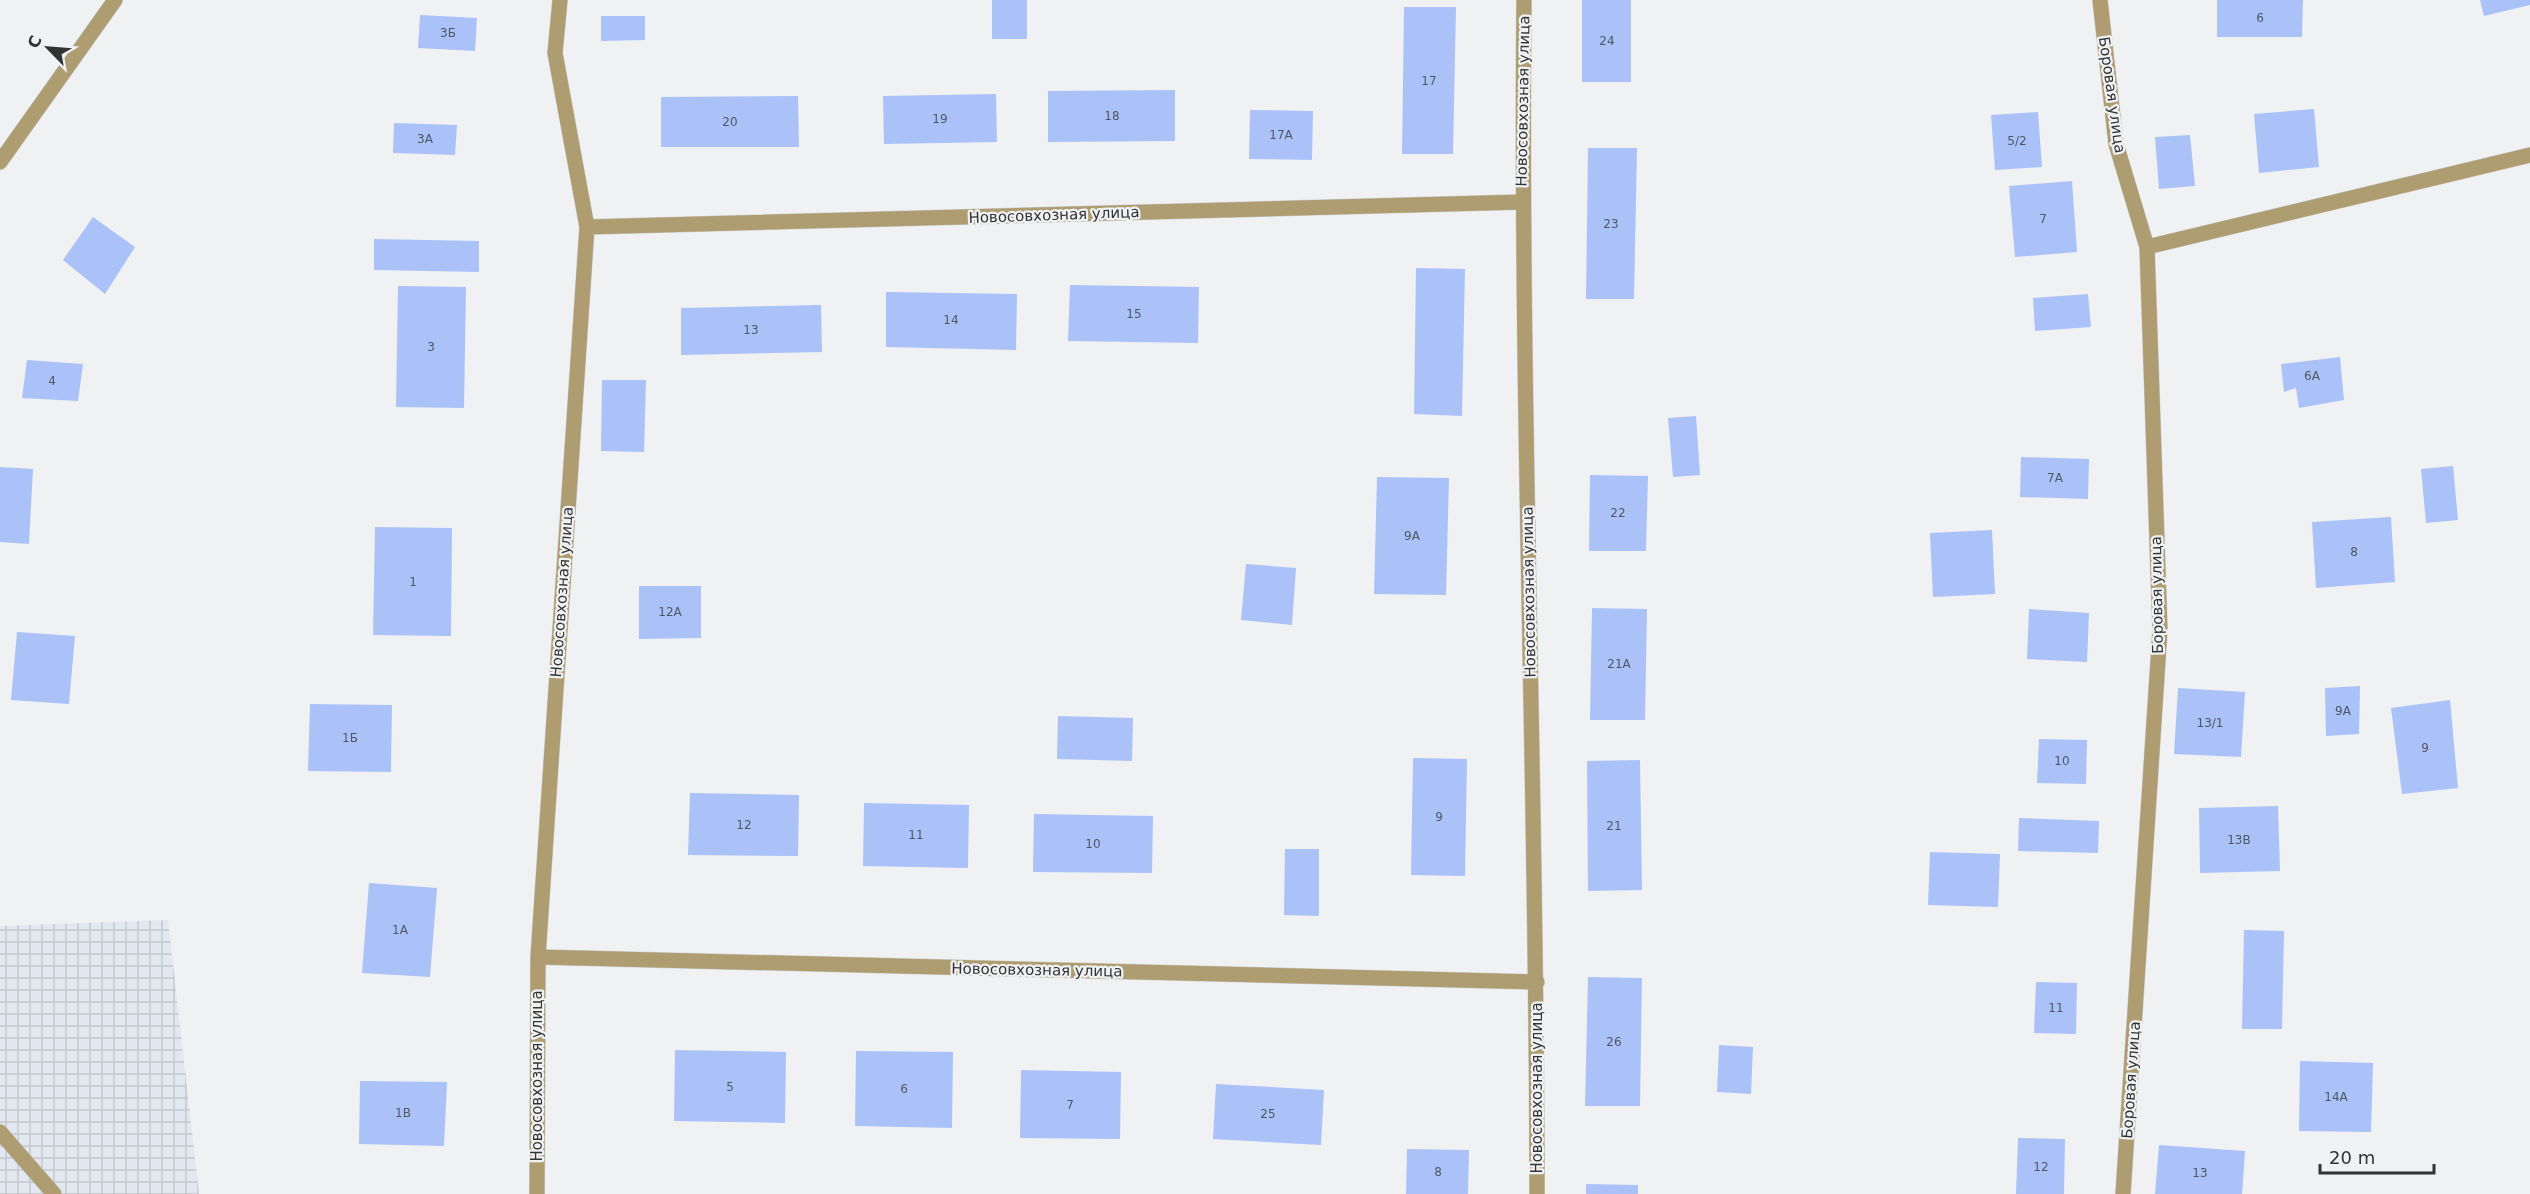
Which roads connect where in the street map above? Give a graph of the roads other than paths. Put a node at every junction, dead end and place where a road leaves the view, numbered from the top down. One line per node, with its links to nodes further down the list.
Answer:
1 (115, 0): 6 (street)
2 (560, 0): 8 (street, Новосовхозная улица)
3 (1524, 0): 7 (street, Новосовхозная улица)
4 (2100, 0): 9 (street, Боровая улица)
5 (2530, 155): 9 (street)
6 (0, 162)
7 (1522, 202): 8 (street, Новосовхозная улица); 11 (street, Новосовхозная улица)
8 (586, 227): 10 (street, Новосовхозная улица)
9 (2147, 248): 16 (street, Боровая улица)
10 (538, 957): 11 (street, Новосовхозная улица); 14 (street, Новосовхозная улица)
11 (1537, 982): 15 (street, Новосовхозная улица)
12 (0, 1131): 13 (street)
13 (54, 1194)
14 (537, 1194)
15 (1537, 1194)
16 (2123, 1194)

